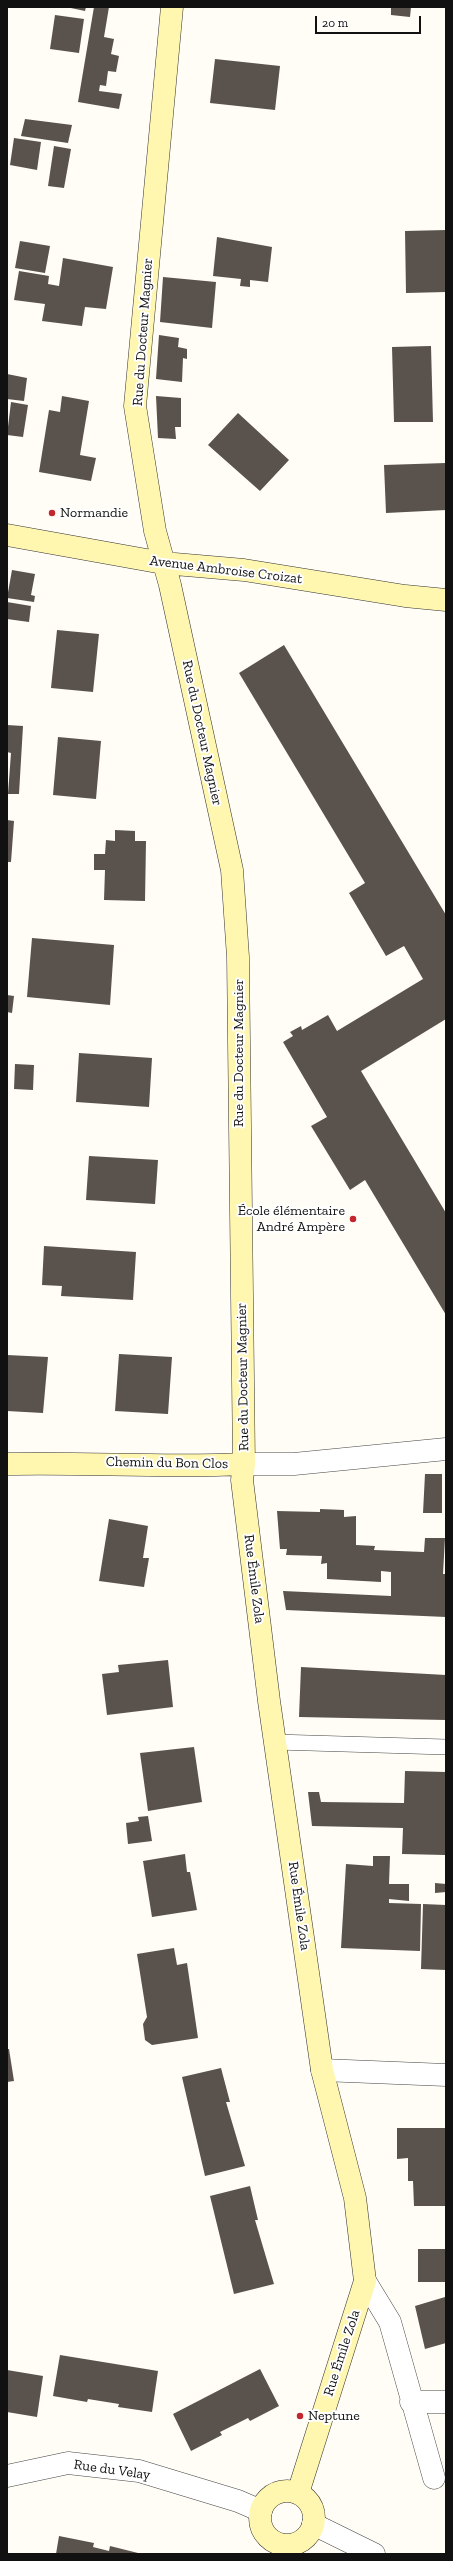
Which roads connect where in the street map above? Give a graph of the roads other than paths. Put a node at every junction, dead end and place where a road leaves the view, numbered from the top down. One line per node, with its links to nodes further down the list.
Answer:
1 (172, 7): 3 (street, Rue du Docteur Magnier)
2 (7, 535): 3 (street, Avenue Ambroise Croizat)
3 (163, 563): 4 (street, Avenue Ambroise Croizat); 7 (street, Rue du Docteur Magnier)
4 (446, 600)
5 (446, 1449): 7 (street, Chemin du Bon Clos)
6 (7, 1464): 7 (street, Chemin du Bon Clos)
7 (244, 1464): 8 (street, Rue Émile Zola)
8 (275, 1742): 9 (lane); 10 (street, Rue Émile Zola)
9 (446, 1747)
10 (322, 2070): 11 (street); 12 (street, Rue Émile Zola)
11 (446, 2075)
12 (365, 2281): 13 (street, Rue Émile Zola); 17 (street, Rue Émile Zola)
13 (411, 2402): 14 (street); 16 (street, Rue Émile Zola)
14 (446, 2402)
15 (7, 2476): 18 (street, Rue du Velay)
16 (434, 2478)
17 (298, 2493): 18 (street); 19 (street)
18 (261, 2511): 20 (street)
19 (313, 2524): 20 (street); 21 (street)
20 (278, 2549)
21 (374, 2554)

